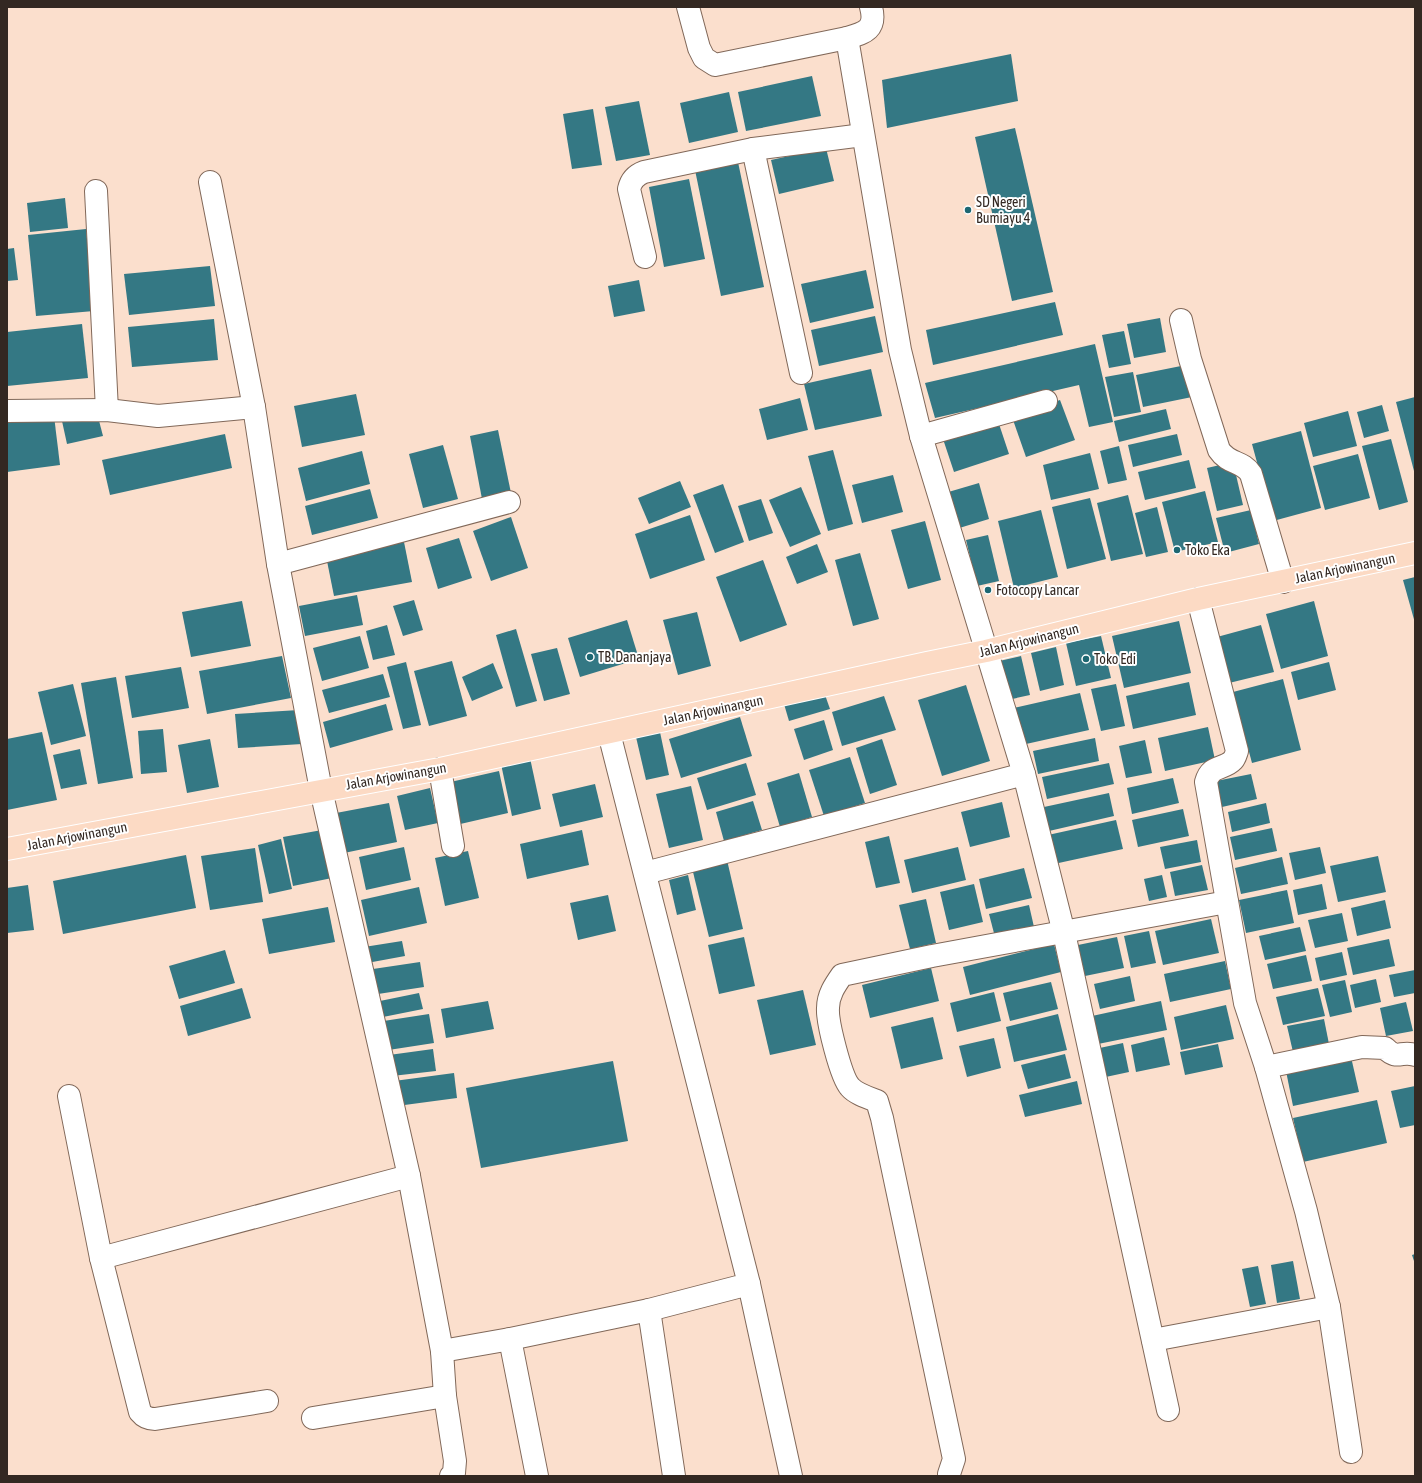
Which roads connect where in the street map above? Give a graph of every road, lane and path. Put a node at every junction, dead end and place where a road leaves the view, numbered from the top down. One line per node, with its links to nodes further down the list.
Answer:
1 (688, 7): 3 (street)
2 (871, 7): 3 (street)
3 (847, 38): 4 (street)
4 (863, 135): 5 (street); 15 (street)
5 (753, 149): 8 (street); 10 (street)
6 (210, 182): 12 (street)
7 (96, 191): 13 (street)
8 (645, 257)
9 (1181, 320): 19 (street)
10 (800, 373)
11 (1046, 401): 15 (street)
12 (254, 407): 13 (street); 18 (street)
13 (107, 410): 14 (street)
14 (7, 411)
15 (921, 436): 21 (street)
16 (509, 502): 18 (street)
17 (1415, 553): 19 (main road, Jalan Arjowinangun)
18 (278, 564): 25 (street)
19 (1283, 582): 20 (main road, Jalan Arjowinangun)
20 (1198, 599): 21 (main road, Jalan Arjowinangun); 29 (street)
21 (986, 652): 22 (main road, Jalan Arjowinangun); 24 (street)
22 (609, 733): 23 (main road, Jalan Arjowinangun); 28 (street)
23 (440, 768): 25 (main road, Jalan Arjowinangun); 26 (street)
24 (1024, 774): 28 (street); 30 (street)
25 (321, 790): 27 (main road, Jalan Arjowinangun); 34 (street)
26 (453, 846)
27 (7, 849)
28 (645, 873): 36 (street)
29 (1227, 902): 30 (street); 32 (street)
30 (1064, 932): 40 (street); 47 (street)
31 (1415, 1055): 32 (street)
32 (1266, 1068): 37 (street)
33 (69, 1096): 35 (street)
34 (409, 1176): 35 (street); 41 (street)
35 (102, 1258): 43 (street)
36 (749, 1284): 38 (street); 51 (street)
37 (1329, 1307): 40 (street); 46 (street)
38 (649, 1310): 39 (street); 50 (street)
39 (510, 1339): 41 (street); 49 (street)
40 (1153, 1340): 44 (street)
41 (442, 1351): 42 (street)
42 (446, 1396): 45 (street); 48 (street)
43 (267, 1401)
44 (1168, 1410)
45 (312, 1418)
46 (1351, 1452)
47 (949, 1474)
48 (451, 1476)
49 (537, 1476)
50 (674, 1476)
51 (791, 1476)

